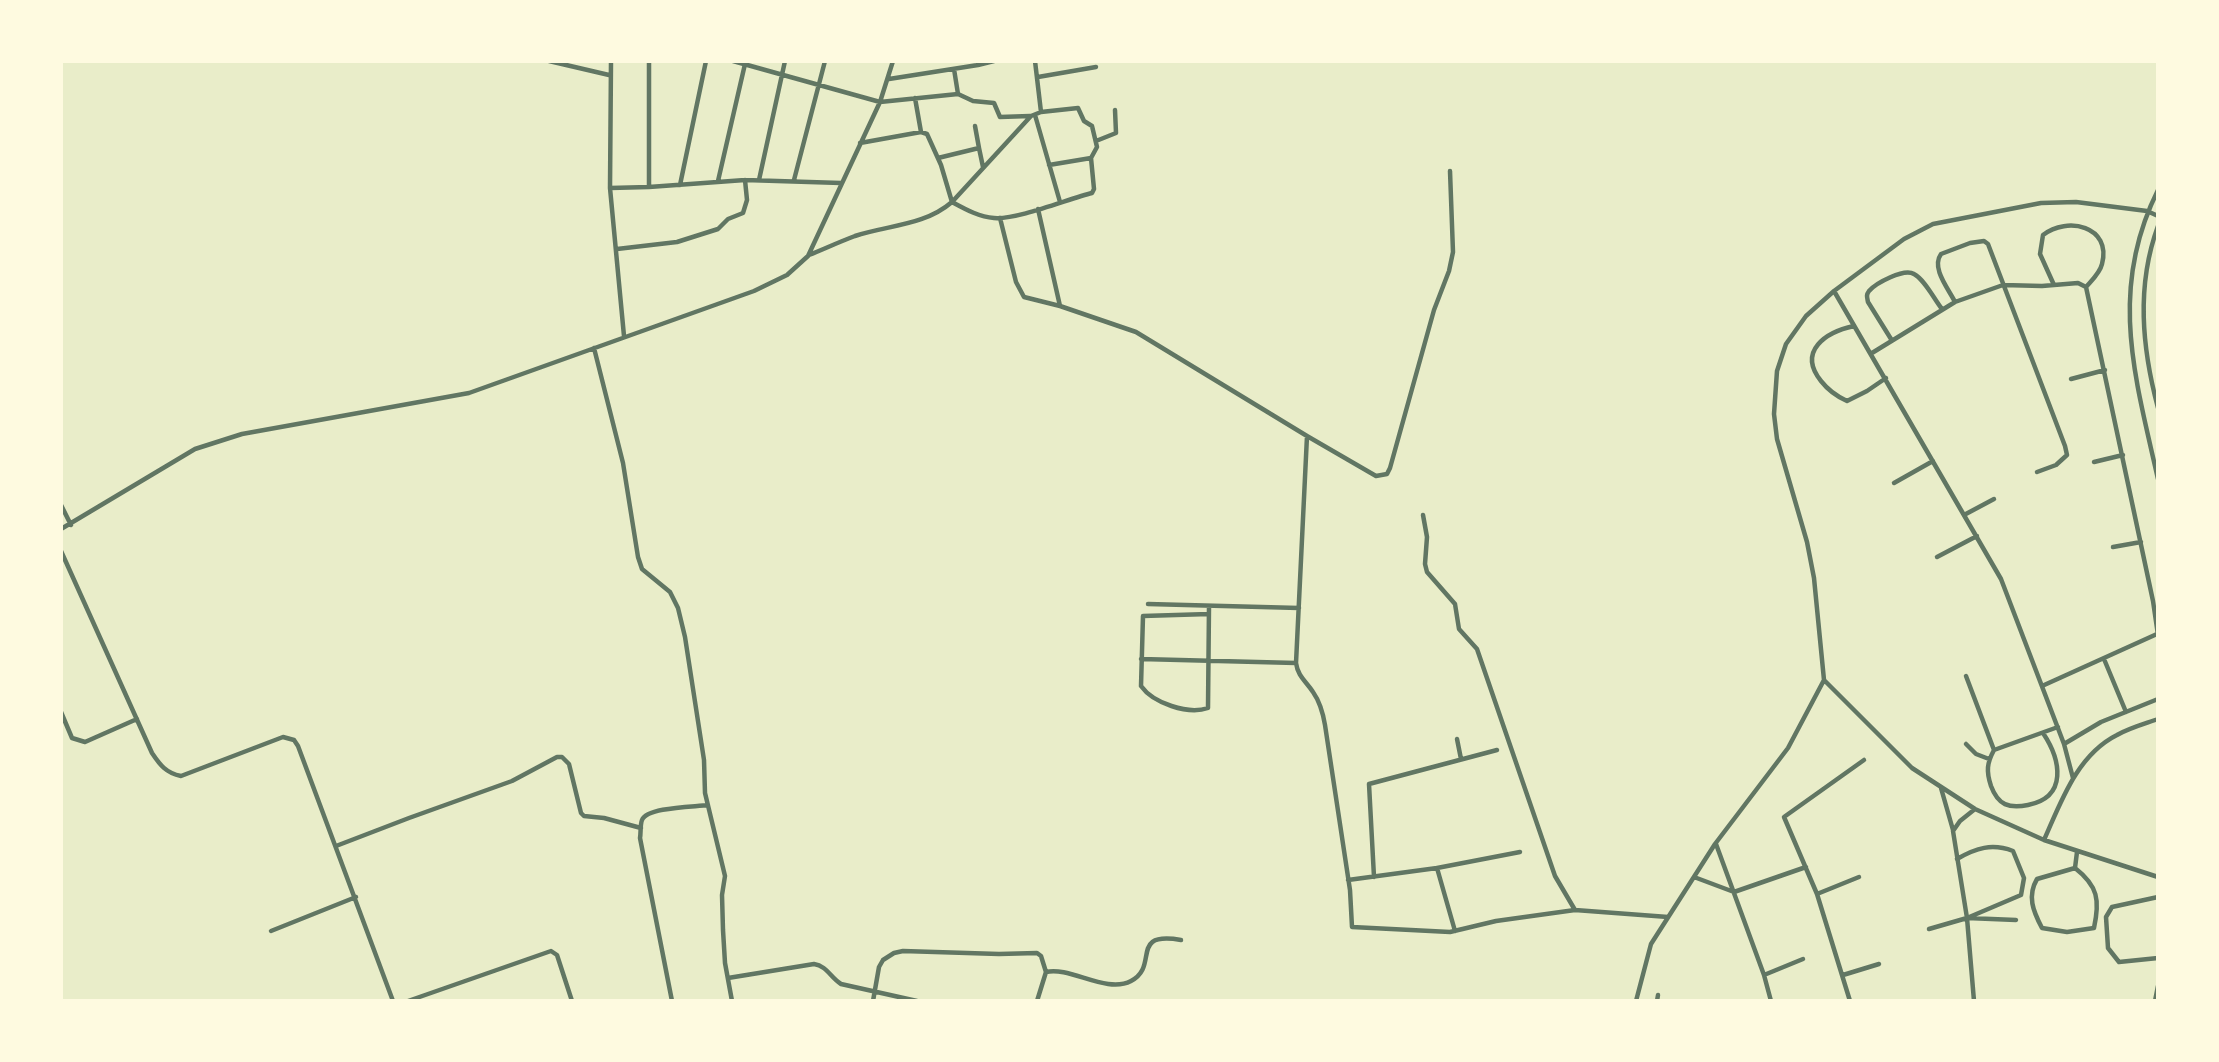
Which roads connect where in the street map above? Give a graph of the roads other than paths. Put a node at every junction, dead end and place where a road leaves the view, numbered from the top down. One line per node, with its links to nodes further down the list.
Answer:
1 (549, 61): 16 (street)
2 (611, 61): 16 (street)
3 (649, 61): 42 (street)
4 (706, 61): 40 (street)
5 (733, 61): 12 (street)
6 (785, 61): 15 (street)
7 (825, 61): 19 (street)
8 (893, 61): 18 (street)
9 (994, 61): 11 (street)
10 (1035, 61): 17 (street)
11 (978, 63): 14 (street)
12 (745, 64): 15 (street); 38 (street)
13 (1096, 67): 17 (street)
14 (954, 69): 18 (street); 20 (street)
15 (782, 74): 19 (street); 36 (street)
16 (609, 75): 41 (street)
17 (1038, 76): 24 (street)
18 (888, 79): 22 (street)
19 (820, 85): 22 (street); 37 (street)
20 (958, 94): 21 (street); 24 (street)
21 (915, 98): 22 (street); 26 (street)
22 (880, 102): 28 (street)
23 (1115, 110): 27 (street)
24 (1036, 115): 27 (street); 32 (street); 33 (street)
25 (975, 126): 29 (street)
26 (920, 132): 28 (street); 30 (street)
27 (1095, 141): 31 (street)
28 (859, 143): 39 (street)
29 (979, 148): 30 (street); 33 (street)
30 (938, 158): 44 (street)
31 (1091, 158): 32 (street); 45 (street)
32 (1049, 165): 45 (street)
33 (984, 168): 44 (street)
34 (1450, 171): 69 (street)
35 (745, 180): 36 (street); 38 (street); 51 (street)
36 (759, 180): 37 (street)
37 (794, 180): 39 (street)
38 (719, 181): 40 (street)
39 (841, 183): 52 (street)
40 (680, 185): 42 (street)
41 (610, 187): 42 (street); 51 (street)
42 (649, 187)
43 (2158, 190): 47 (street)
44 (952, 202): 49 (street); 52 (street)
45 (1060, 202): 46 (street)
46 (1038, 209): 49 (street); 58 (street)
47 (2147, 211): 48 (street); 56 (street); 74 (street)
48 (2158, 216)
49 (1000, 218): 58 (street)
50 (2158, 226): 68 (street)
51 (617, 248): 61 (street)
52 (808, 256): 61 (street)
53 (2003, 285): 54 (street); 57 (street); 57 (street); 73 (street)
54 (2054, 285): 55 (street); 55 (street)
55 (2086, 287): 65 (street)
56 (1834, 291): 60 (street); 97 (street)
57 (1955, 302): 59 (street)
58 (1060, 306): 69 (street)
59 (1942, 309): 62 (street); 62 (street)
60 (1854, 326): 64 (street); 66 (street)
61 (624, 336): 63 (street)
62 (1892, 339): 64 (street)
63 (594, 348): 80 (street); 116 (street)
64 (1872, 353): 66 (street)
65 (2105, 370): 67 (street); 70 (street)
66 (1885, 378): 71 (street)
67 (2071, 379)
68 (2158, 408)
69 (1307, 436): 89 (street)
70 (2123, 455): 72 (street); 83 (street)
71 (1933, 461): 75 (street); 79 (street)
72 (2094, 463)
73 (2037, 472)
74 (2158, 479)
75 (1894, 483)
76 (1994, 499): 79 (street)
77 (61, 505): 80 (street)
78 (1423, 515): 138 (street)
79 (1964, 515): 82 (street)
80 (71, 524): 81 (street)
81 (61, 529)
82 (1976, 536): 86 (street); 98 (street)
83 (2141, 542): 84 (street); 91 (street)
84 (2113, 548)
85 (61, 551): 102 (street)
86 (1937, 557)
87 (1148, 604): 88 (street)
88 (1209, 606): 89 (street); 90 (street)
89 (1299, 608): 95 (street)
90 (1209, 614): 92 (street); 94 (street)
91 (2157, 634): 93 (street)
92 (1141, 659): 94 (street); 94 (street)
93 (2104, 659): 98 (street); 101 (street)
94 (1209, 661): 95 (street)
95 (1296, 663): 133 (street)
96 (1966, 676): 110 (street)
97 (1824, 680): 115 (street); 121 (street)
98 (2042, 686): 104 (street)
99 (2158, 699): 101 (street)
100 (61, 712): 102 (street)
101 (2126, 712): 108 (street)
102 (137, 719): 122 (street)
103 (2158, 719): 114 (street)
104 (2058, 727): 105 (street); 108 (street)
105 (2043, 733): 110 (street); 112 (street)
106 (1457, 740): 111 (street)
107 (1966, 744): 112 (street)
108 (2064, 744): 114 (street)
109 (1497, 750): 111 (street)
110 (1994, 750): 112 (street)
111 (1461, 759): 129 (street)
112 (1989, 759)
113 (1864, 760): 126 (street)
114 (2073, 778): 120 (street)
115 (1941, 787): 117 (street); 119 (street)
116 (708, 805): 118 (street); 152 (street)
117 (1975, 809): 119 (street); 120 (street)
118 (641, 828): 122 (street); 158 (street)
119 (1953, 831): 125 (street)
120 (2044, 840): 124 (street)
121 (1715, 844): 130 (street); 134 (street)
122 (336, 846): 136 (street)
123 (1520, 852): 127 (street)
124 (2077, 852): 128 (street); 132 (street)
125 (1957, 859): 140 (street); 140 (street)
126 (1806, 867): 134 (street); 135 (street)
127 (1437, 868): 129 (street); 144 (street)
128 (2075, 868): 128 (street)
129 (1374, 877): 133 (street)
130 (1694, 877): 134 (street); 139 (street)
131 (1859, 877): 135 (street)
132 (2158, 877)
133 (1348, 880): 144 (street)
134 (1734, 892): 150 (street)
135 (1816, 894): 151 (street)
136 (356, 897): 143 (street); 155 (street)
137 (2158, 897): 146 (street)
138 (1575, 909): 139 (street); 144 (street)
139 (1668, 917): 163 (street)
140 (1966, 918): 141 (street); 142 (street); 166 (street)
141 (2016, 920)
142 (1929, 929)
143 (271, 931)
144 (1455, 931)
145 (1181, 940): 149 (street)
146 (2158, 958)
147 (1803, 959): 150 (street)
148 (1879, 964): 151 (street)
149 (1046, 972): 154 (street); 162 (street)
150 (1764, 975): 164 (street)
151 (1843, 975): 165 (street)
152 (727, 978): 154 (street); 159 (street)
153 (2158, 986): 167 (street)
154 (874, 993): 160 (street); 161 (street)
155 (393, 1001)
156 (408, 1001): 157 (street)
157 (572, 1001)
158 (672, 1001)
159 (732, 1001)
160 (873, 1001)
161 (917, 1001)
162 (1037, 1001)
163 (1636, 1001)
164 (1771, 1001)
165 (1850, 1001)
166 (1974, 1001)
167 (2155, 1001)

